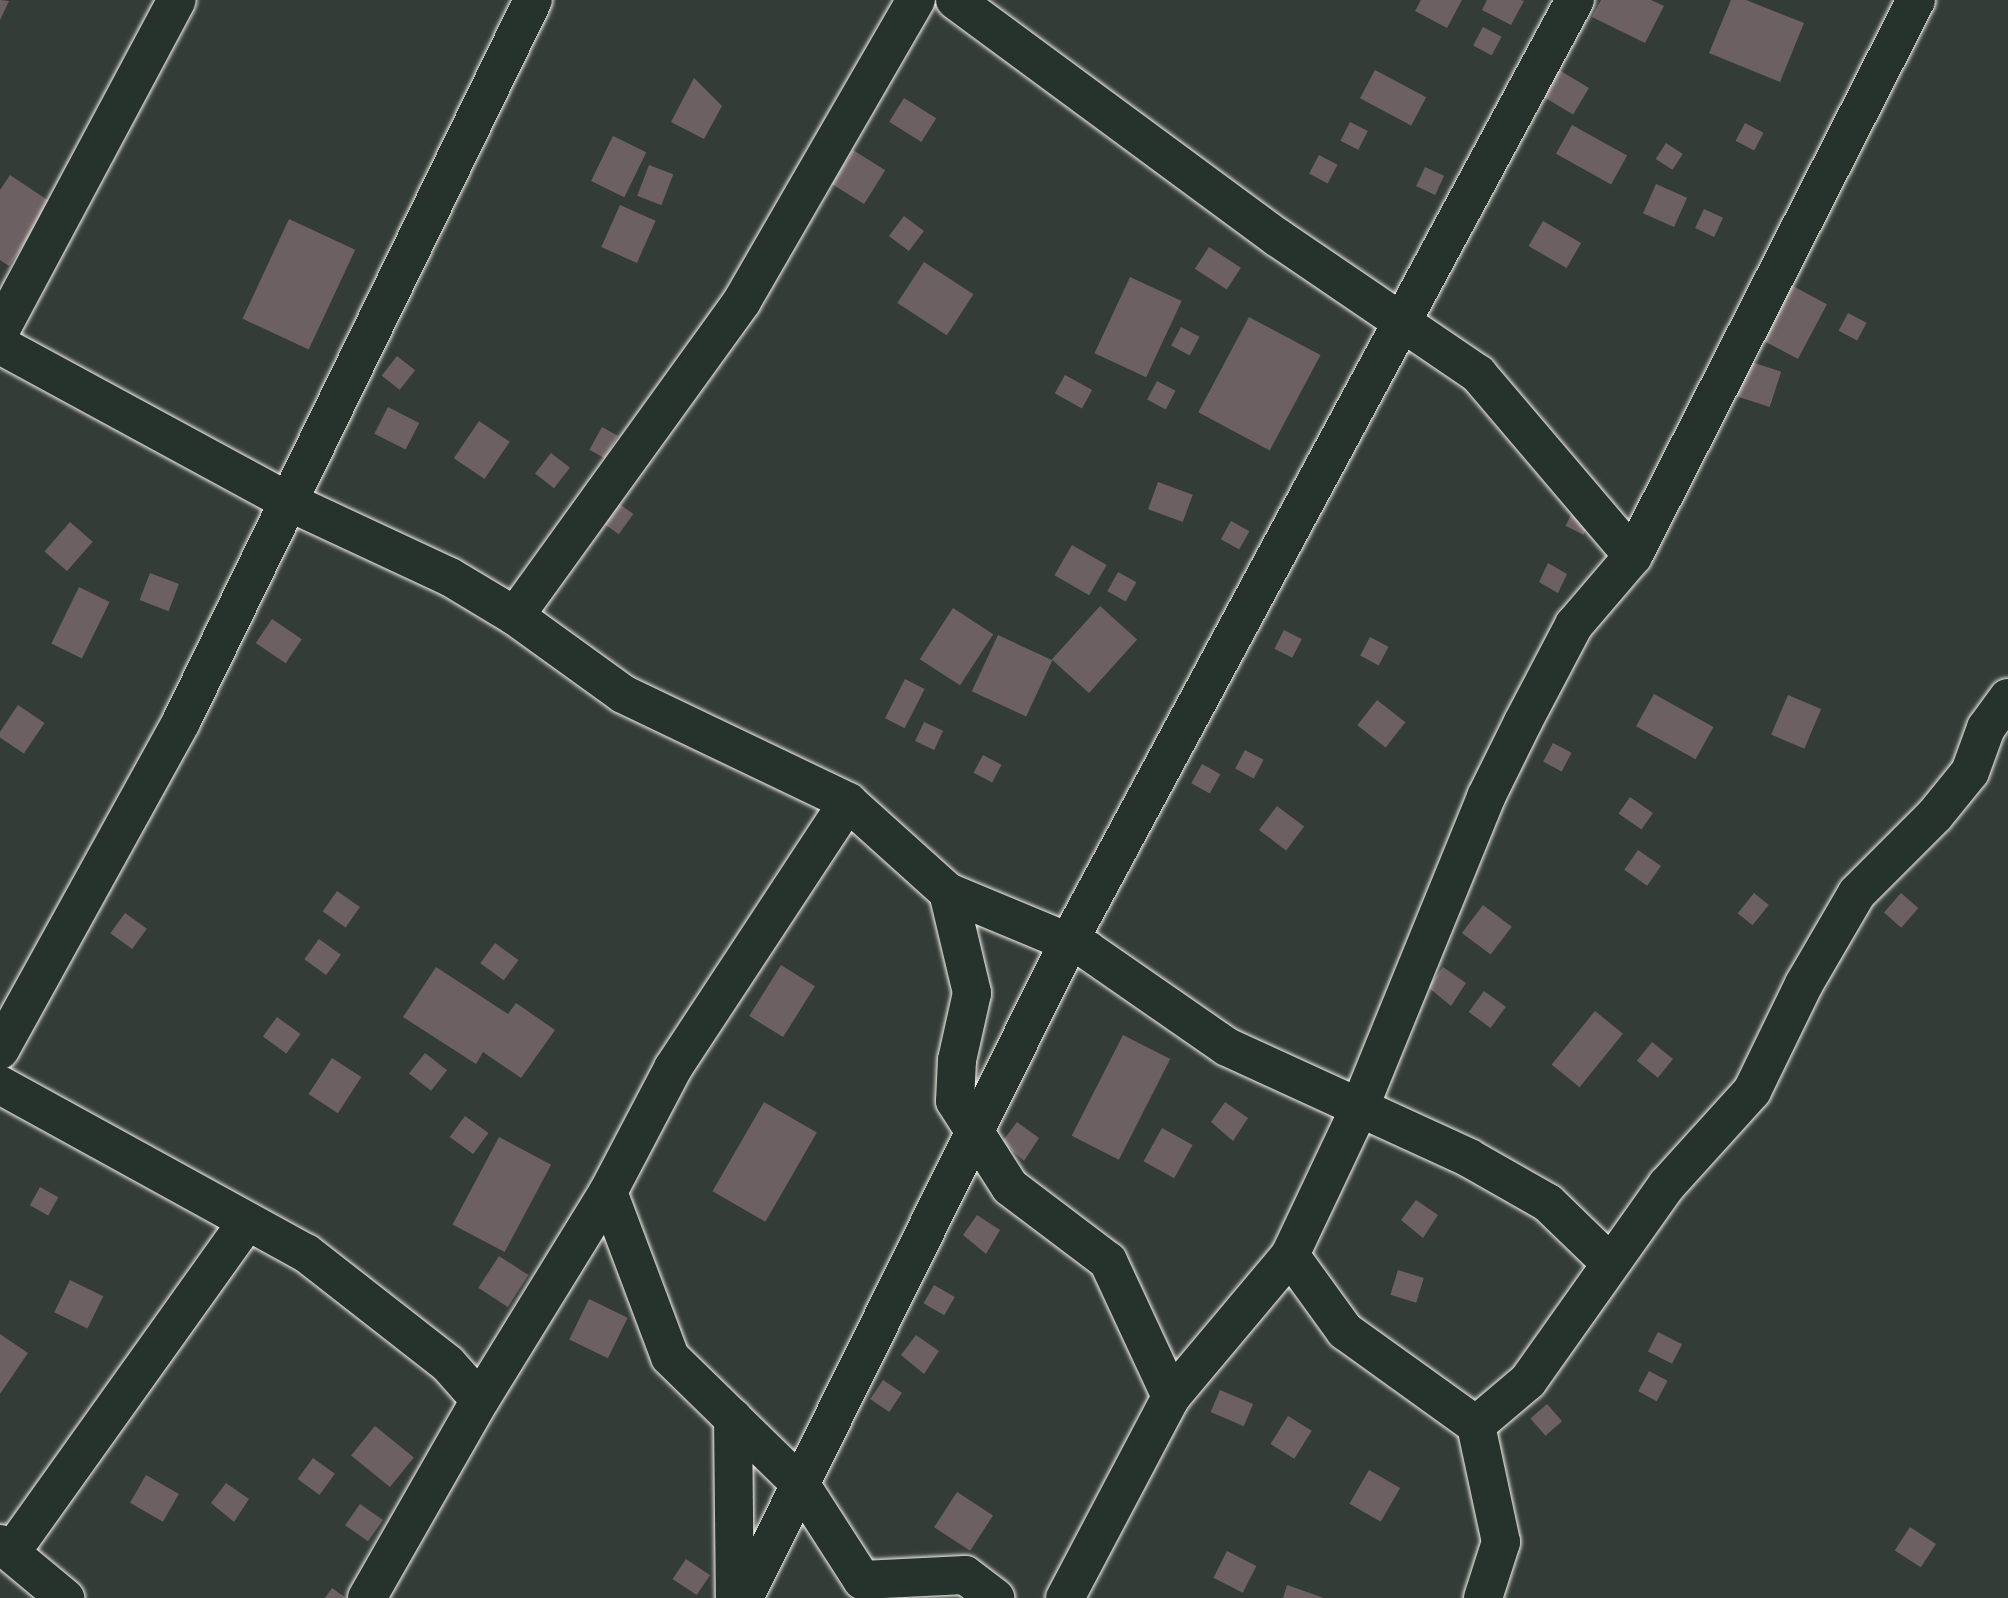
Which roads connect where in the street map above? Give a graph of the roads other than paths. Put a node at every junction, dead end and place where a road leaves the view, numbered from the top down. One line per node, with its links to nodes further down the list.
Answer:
1 (177, 0): 8 (street)
2 (533, 0): 10 (street)
3 (916, 0): 12 (street)
4 (955, 0): 7 (street)
5 (1576, 0): 7 (street)
6 (1916, 0): 11 (street)
7 (1402, 323): 11 (street); 16 (street)
8 (0, 331)
9 (0, 345): 10 (street)
10 (289, 502): 12 (street); 17 (street)
11 (1633, 556): 19 (street)
12 (515, 616): 14 (street)
13 (2008, 698): 24 (street)
14 (848, 802): 15 (street); 21 (street)
15 (948, 892): 16 (street); 20 (street)
16 (1068, 943): 19 (street); 20 (street)
17 (0, 1050)
18 (0, 1085): 22 (street)
19 (1358, 1111): 23 (street); 24 (street)
20 (974, 1135): 25 (street); 29 (street)
21 (608, 1192): 26 (street); 27 (street)
22 (247, 1221): 26 (street); 30 (street)
23 (1290, 1255): 25 (street); 28 (street)
24 (1609, 1262): 28 (street)
25 (1171, 1397): 36 (street)
26 (480, 1400): 32 (street)
27 (733, 1418): 29 (street); 33 (street)
28 (1476, 1425): 37 (street)
29 (801, 1485): 34 (street); 35 (street)
30 (6, 1547): 31 (street)
31 (65, 1598)
32 (367, 1598)
33 (735, 1598)
34 (744, 1598)
35 (995, 1598)
36 (1065, 1598)
37 (1483, 1598)

